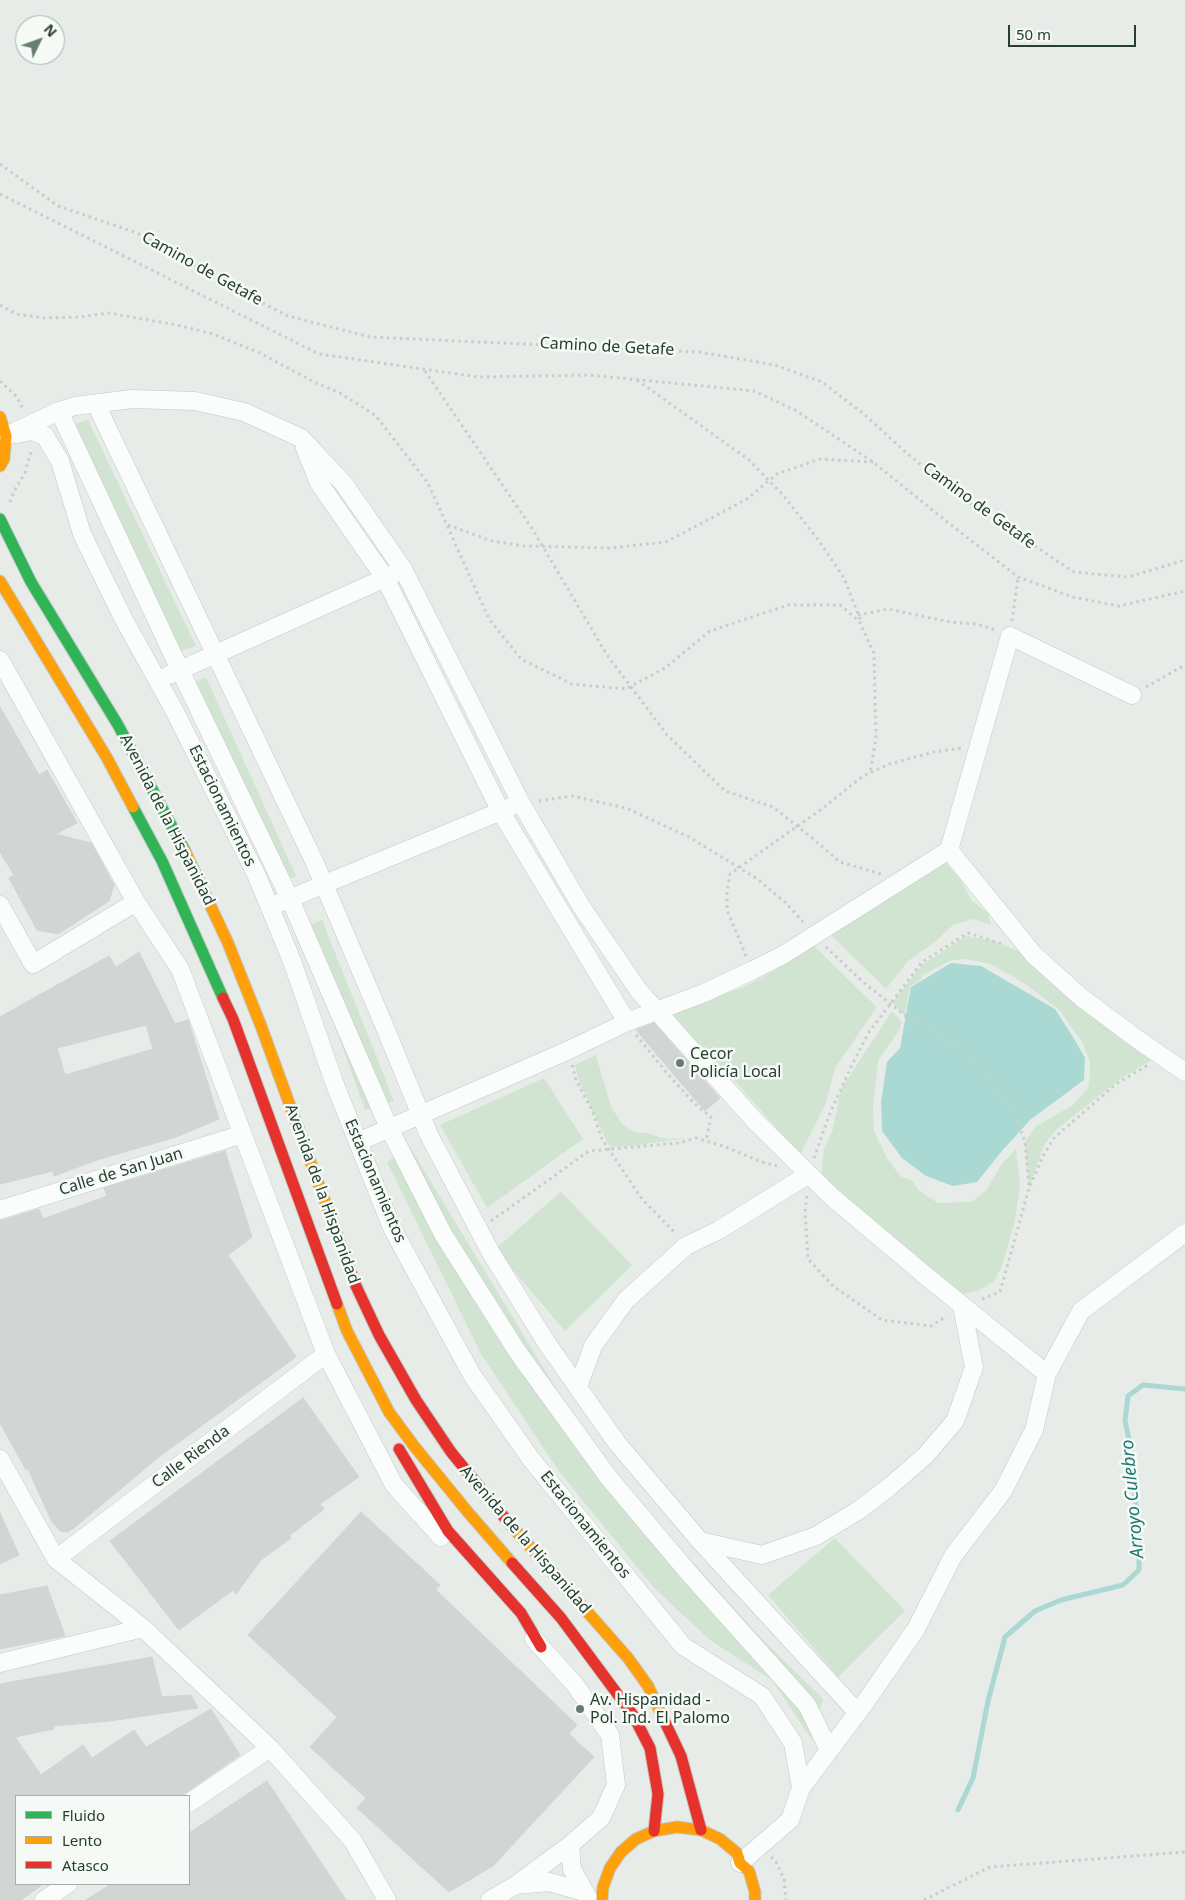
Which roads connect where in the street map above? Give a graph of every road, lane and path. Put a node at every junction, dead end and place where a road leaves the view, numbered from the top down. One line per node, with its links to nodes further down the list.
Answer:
1 (0, 164): 17 (path, Camino de Getafe)
2 (0, 194): 4 (path)
3 (0, 305): 15 (path)
4 (425, 370): 5 (path); 16 (path)
5 (635, 379): 11 (path); 13 (path)
6 (96, 404): 7 (street); 10 (street); 26 (street)
7 (59, 411): 9 (street); 29 (street)
8 (0, 417): 9 (main road)
9 (6, 436): 12 (main road); 30 (street, Estacionamientos)
10 (301, 438): 18 (street); 20 (street)
11 (873, 462): 13 (path); 19 (path)
12 (0, 466)
13 (769, 480): 16 (path); 23 (path)
14 (0, 519): 84 (main road, Avenida de la Hispanidad)
15 (447, 525): 16 (path); 31 (path)
16 (543, 547): 31 (path)
17 (1185, 560)
18 (403, 569): 20 (street); 35 (street)
19 (1018, 577): 22 (path); 24 (path)
20 (385, 578): 26 (street); 36 (street)
21 (0, 581): 70 (main road, Avenida de la Hispanidad)
22 (1185, 590)
23 (858, 615): 24 (path); 25 (path)
24 (1010, 636): 32 (street); 33 (street)
25 (869, 643): 31 (path); 34 (path)
26 (215, 654): 29 (street); 41 (street)
27 (0, 660): 43 (street)
28 (1185, 665): 32 (path)
29 (180, 670): 30 (street); 42 (street)
30 (158, 680): 45 (street, Estacionamientos)
31 (630, 687): 37 (path)
32 (1132, 695)
33 (979, 746): 34 (path); 38 (street)
34 (870, 773): 37 (path)
35 (521, 803): 36 (street); 39 (path); 50 (street)
36 (500, 812): 41 (street); 51 (street)
37 (797, 826): 39 (path); 40 (path)
38 (949, 850): 40 (street); 53 (street)
39 (739, 868): 46 (path); 48 (path)
40 (900, 880): 46 (street)
41 (324, 885): 42 (street); 55 (street)
42 (290, 899): 45 (street); 56 (street)
43 (136, 902): 44 (street); 57 (street)
44 (0, 905)
45 (270, 907): 59 (street, Estacionamientos)
46 (815, 935): 48 (street); 49 (path)
47 (1007, 946): 49 (path)
48 (751, 971): 50 (street)
49 (890, 1003): 62 (path); 63 (path)
50 (657, 1011): 51 (street); 62 (street)
51 (627, 1022): 52 (street); 58 (path)
52 (569, 1050): 55 (street); 60 (path)
53 (1162, 1056): 54 (street); 63 (path)
54 (1185, 1072)
55 (420, 1115): 56 (street); 65 (street)
56 (389, 1128): 59 (street); 81 (street)
57 (243, 1134): 64 (street, Calle de San Juan); 69 (street)
58 (706, 1141): 60 (path); 61 (path)
59 (358, 1142): 82 (street, Estacionamientos)
60 (608, 1149): 65 (path); 67 (path)
61 (780, 1167)
62 (809, 1174): 67 (street); 68 (street); 68 (path)
63 (1029, 1188): 68 (path)
64 (0, 1210)
65 (478, 1230): 72 (street)
66 (1185, 1233): 71 (street)
67 (686, 1246): 72 (street)
68 (962, 1306): 71 (street); 74 (street)
69 (326, 1354): 75 (street, Calle Rienda); 77 (street)
70 (368, 1373): 77 (main road); 85 (main road, Avenida de la Hispanidad)
71 (1047, 1374): 79 (street)
72 (578, 1387): 74 (street)
73 (0, 1459): 75 (street)
74 (700, 1541): 79 (street)
75 (56, 1559): 76 (street)
76 (143, 1628): 78 (street); 80 (street)
77 (542, 1648): 86 (street)
78 (0, 1663)
79 (857, 1712): 81 (street)
80 (270, 1748): 83 (street); 93 (street)
81 (829, 1750): 82 (street)
82 (801, 1788): 88 (street, Estacionamientos)
83 (190, 1802)
84 (701, 1830): 85 (main road); 88 (main road)
85 (654, 1831): 95 (main road)
86 (570, 1845): 90 (street); 91 (street)
87 (1185, 1852): 97 (path)
88 (740, 1863): 96 (main road)
89 (66, 1885): 92 (street)
90 (516, 1885): 91 (street); 94 (street)
91 (587, 1896)
92 (44, 1900)
93 (387, 1900)
94 (490, 1900)
95 (602, 1900)
96 (756, 1900)
97 (924, 1900)

